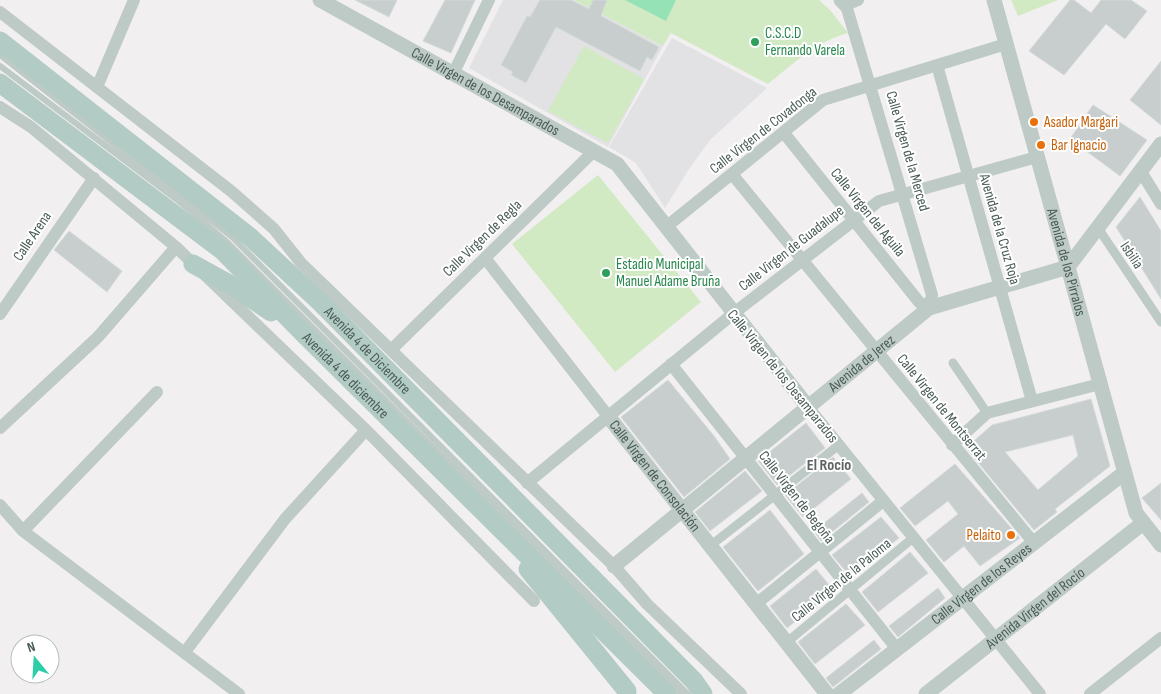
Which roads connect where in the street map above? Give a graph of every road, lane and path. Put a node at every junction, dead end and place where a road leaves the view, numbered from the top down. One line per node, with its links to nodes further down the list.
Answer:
1 (134, 0): 14 (street)
2 (320, 0): 12 (street, Calle Virgen de los Desamparados)
3 (489, 0): 12 (street)
4 (994, 0): 8 (street, Avenida de los Pirralos)
5 (848, 2): 15 (street, Calle Virgen de la Merced)
6 (0, 12): 14 (street)
7 (0, 41): 85 (main road, Avenida 4 de Diciembre)
8 (1006, 44): 10 (street, Calle Virgen de Covadonga); 20 (street, Avenida de los Pirralos)
9 (0, 55): 84 (lane)
10 (937, 65): 15 (street, Calle Virgen de Covadonga); 23 (street, Avenida de la Cruz Roja)
11 (0, 66): 83 (lane)
12 (454, 72): 19 (street, Calle Virgen de los Desamparados)
13 (0, 83): 40 (main road, Avenida 4 de diciembre)
14 (97, 86): 41 (street)
15 (872, 86): 17 (street, Calle Virgen de Covadonga); 25 (street, Calle Virgen de la Merced)
16 (0, 107): 24 (street)
17 (784, 132): 22 (street, Calle Virgen de Covadonga); 27 (street, Calle Virgen del Aguila)
18 (1161, 144): 21 (street)
19 (594, 150): 28 (street, Calle Virgen de los Desamparados); 31 (street, Calle Virgen de Regla)
20 (1037, 157): 23 (street, Calle Virgen de Guadalupe); 34 (street, Avenida de los Pirralos)
21 (1140, 170): 26 (street); 29 (street)
22 (732, 174): 28 (street, Calle Virgen de Covadonga); 32 (street, Calle Virgen de Montserrat)
23 (968, 176): 25 (street, Calle Virgen de Guadalupe); 35 (street, Avenida de la Cruz Roja)
24 (94, 178): 30 (street); 38 (street, Calle Arena)
25 (904, 194): 27 (street, Calle Virgen de Guadalupe); 36 (street, Calle Virgen de la Merced)
26 (1161, 204)
27 (854, 219): 32 (street, Calle Virgen de Guadalupe); 36 (street, Calle Virgen del Aguila)
28 (666, 228): 37 (street, Calle Virgen de los Desamparados)
29 (1098, 228): 34 (street); 39 (street, Isbilia)
30 (176, 247): 33 (street); 51 (street)
31 (485, 258): 41 (street, Calle Virgen de Regla); 50 (street, Calle Virgen de Consolación)
32 (802, 259): 37 (street, Calle Virgen de Guadalupe); 42 (street, Calle Virgen de Montserrat)
33 (194, 264): 40 (main road); 52 (street)
34 (1068, 267): 35 (street, Avenida de Jerez); 45 (street, Avenida de los Pirralos)
35 (1000, 288): 36 (street, Avenida de Jerez); 47 (street, Avenida de la Cruz Roja)
36 (929, 308): 42 (street, Avenida de Jerez)
37 (734, 313): 44 (street, Calle Virgen de Guadalupe); 48 (street, Calle Virgen de los Desamparados)
38 (0, 314)
39 (1161, 322)
40 (303, 334): 58 (main road, Avenida 4 de diciembre)
41 (392, 349): 57 (street)
42 (876, 352): 48 (street, Avenida de Jerez); 53 (street, Calle Virgen de Montserrat)
43 (953, 363): 49 (street)
44 (671, 364): 50 (street, Calle Virgen de Guadalupe); 55 (street, Calle Virgen de Begoña)
45 (1100, 384): 47 (street); 56 (street, Avenida de los Pirralos)
46 (157, 392): 64 (street)
47 (1032, 401): 49 (street)
48 (808, 407): 54 (street, Calle Virgen de los Desamparados); 55 (street, Avenida de Jerez)
49 (987, 413): 53 (street)
50 (608, 416): 57 (street, Calle Virgen de Guadalupe); 62 (street, Calle Virgen de Consolación)
51 (0, 428)
52 (366, 430): 73 (street); 79 (street)
53 (952, 444): 66 (street, Calle Virgen de Montserrat)
54 (839, 445): 59 (street); 60 (street, Calle Virgen de los Desamparados)
55 (746, 458): 59 (street, Calle Virgen de Begoña); 62 (street, Avenida de Jerez)
56 (1124, 473): 63 (street, Avenida de los Pirralos); 66 (street, Calle Virgen de los Reyes)
57 (527, 483): 70 (street)
58 (464, 490): 80 (main road); 82 (main road, Avenida 4 de diciembre)
59 (775, 496): 68 (street); 69 (street, Calle Virgen de Begoña)
60 (883, 501): 65 (street, Calle Virgen de los Desamparados); 69 (street)
61 (0, 505): 64 (street)
62 (682, 510): 68 (street, Calle Virgen de Consolación); 70 (street, Avenida de Jerez)
63 (1143, 523): 67 (street, Avenida de los Pirralos); 76 (street, Avenida Virgen del Rocío)
64 (23, 531): 79 (street)
65 (913, 538): 71 (street, Calle Virgen de la Paloma); 72 (street, Calle Virgen de los Desamparados)
66 (1034, 543): 72 (street, Calle Virgen de los Reyes)
67 (1161, 545)
68 (710, 546): 74 (street, Calle Virgen de Consolación)
69 (820, 552): 71 (street, Calle Virgen de Begoña); 74 (street)
70 (614, 566): 86 (street)
71 (850, 589): 77 (street, Calle Virgen de la Paloma); 78 (street, Calle Virgen de Begoña)
72 (962, 599): 76 (street, Calle Virgen de los Desamparados); 78 (street, Calle Virgen de los Reyes)
73 (534, 601)
74 (756, 604): 77 (street, Calle Virgen de Consolación)
75 (1161, 638): 91 (street)
76 (996, 639): 89 (street, Avenida Virgen del Rocío); 90 (street, Calle Virgen de los Desamparados)
77 (787, 642): 87 (street, Calle Virgen de Consolación)
78 (897, 649): 88 (street, Calle Virgen de los Reyes)
79 (185, 652): 81 (street)
80 (626, 693)
81 (239, 694)
82 (668, 694)
83 (680, 694)
84 (688, 694)
85 (703, 694)
86 (741, 694)
87 (827, 694)
88 (839, 694)
89 (926, 694)
90 (1040, 694)
91 (1090, 694)

